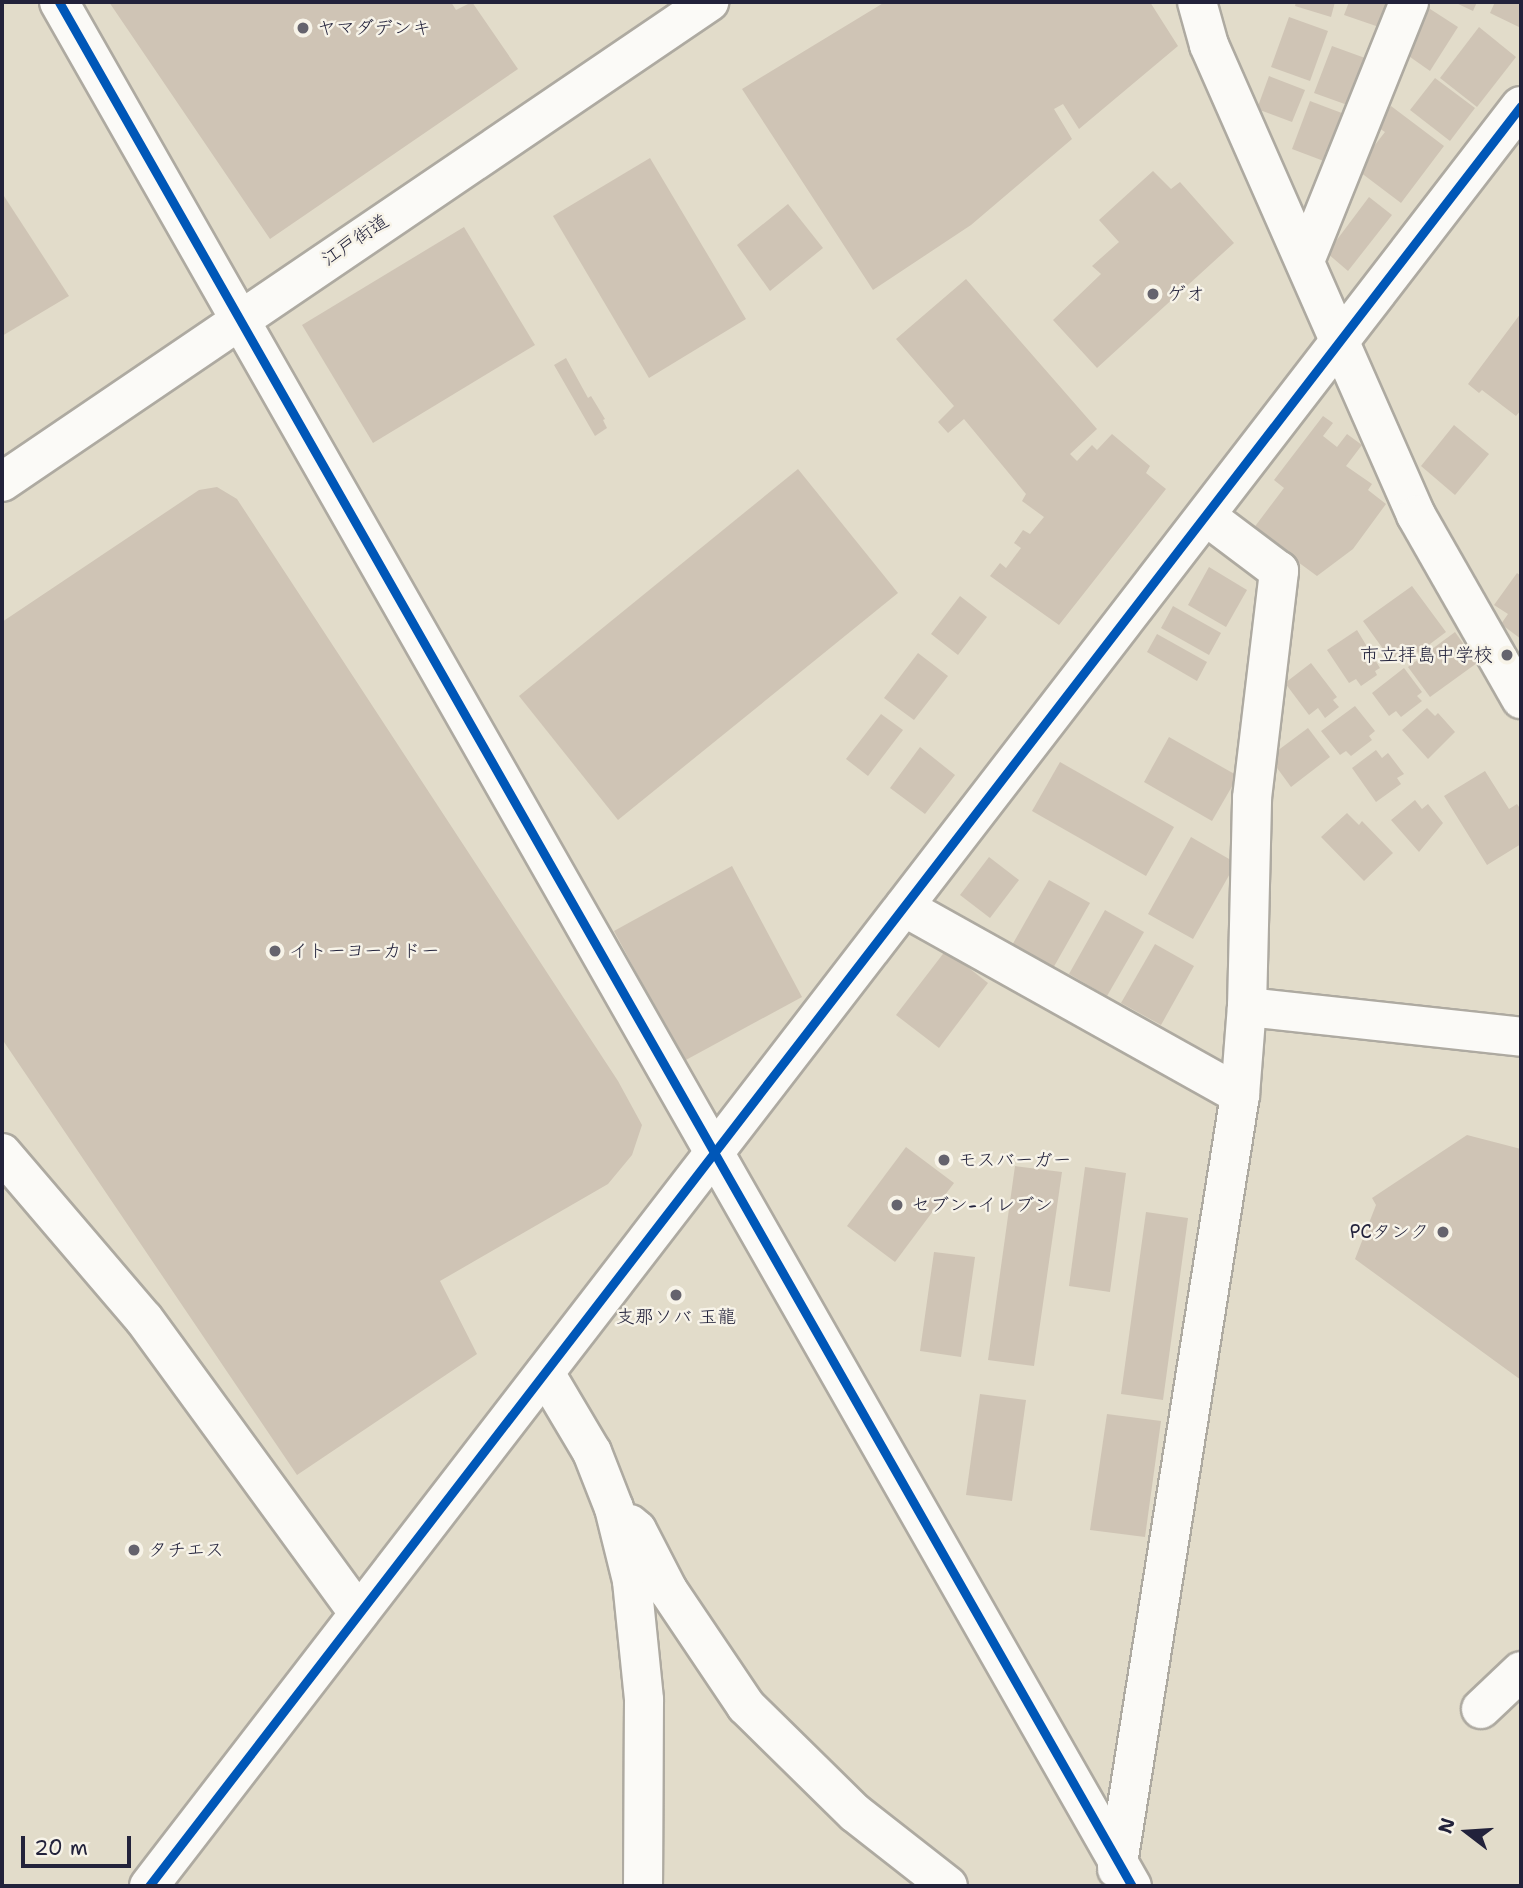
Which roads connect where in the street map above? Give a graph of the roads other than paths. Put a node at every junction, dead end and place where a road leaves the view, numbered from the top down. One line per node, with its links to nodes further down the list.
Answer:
1 (59, 2): 7 (street)
2 (709, 2): 7 (street, 江戸街道)
3 (1197, 2): 6 (street)
4 (1409, 2): 6 (street)
5 (1521, 106): 8 (street)
6 (1305, 261): 8 (street)
7 (241, 317): 9 (street, 江戸街道); 16 (street)
8 (1341, 343): 10 (street); 11 (street)
9 (2, 482)
10 (1206, 516): 12 (street); 13 (street)
11 (1521, 699)
12 (904, 907): 15 (street); 16 (street)
13 (1247, 1007): 14 (street); 15 (street)
14 (1521, 1037)
15 (1240, 1095): 23 (street)
16 (714, 1152): 18 (street); 23 (street)
17 (2, 1153): 20 (street)
18 (545, 1373): 19 (street); 20 (street)
19 (614, 1508): 25 (street); 26 (street)
20 (358, 1613): 24 (street)
21 (1521, 1671): 22 (street)
22 (1481, 1709)
23 (1122, 1877)
24 (149, 1886)
25 (643, 1886)
26 (948, 1886)

